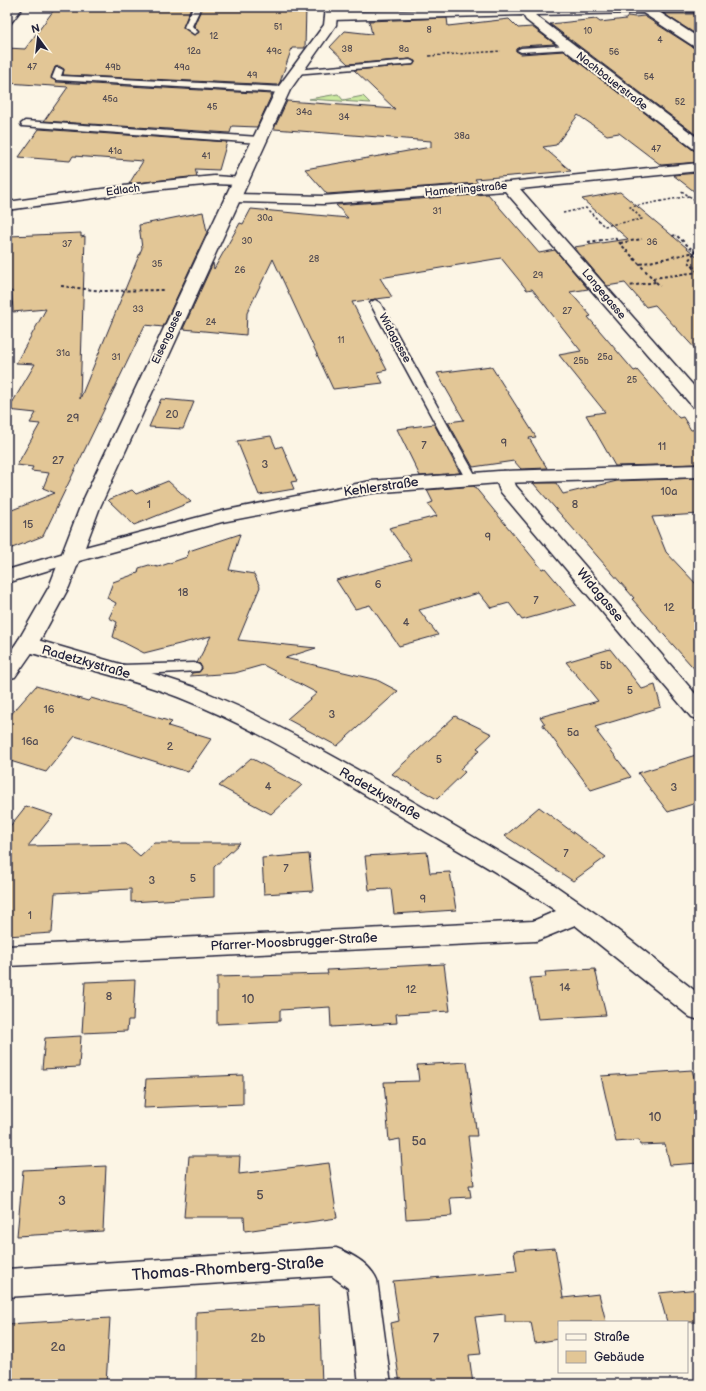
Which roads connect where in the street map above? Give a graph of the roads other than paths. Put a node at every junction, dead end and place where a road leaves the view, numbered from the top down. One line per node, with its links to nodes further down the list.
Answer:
1 (19, 7): 7 (lane)
2 (196, 7): 8 (lane)
3 (699, 8): 4 (street)
4 (647, 10): 6 (street); 9 (street)
5 (332, 12): 6 (street); 14 (street, Eisengasse)
6 (528, 13): 10 (street, Nachbauerstraße)
7 (7, 22)
8 (194, 32)
9 (699, 44)
10 (568, 46): 11 (lane); 18 (street, Nachbauerstraße)
11 (521, 50)
12 (410, 62): 14 (lane)
13 (59, 70): 15 (lane)
14 (295, 72): 15 (street, Eisengasse)
15 (283, 90): 17 (street, Eisengasse)
16 (25, 124): 17 (lane)
17 (259, 140): 20 (street, Eisengasse)
18 (699, 146)
19 (699, 167): 21 (street, Hamerlingstraße)
20 (239, 181): 22 (street, Eisengasse); 23 (street, Edlach)
21 (509, 186): 22 (street, Hamerlingstraße); 25 (street, Langegasse)
22 (233, 198): 29 (street, Eisengasse)
23 (7, 206)
24 (376, 303): 28 (lane, Widagasse)
25 (699, 403)
26 (699, 471): 27 (street, Kehlerstraße)
27 (504, 477): 28 (street, Kehlerstraße); 35 (street, Widagasse)
28 (471, 478): 29 (street, Kehlerstraße)
29 (71, 556): 30 (street, Kehlerstraße); 31 (street, Eisengasse)
30 (7, 578)
31 (27, 644): 33 (street, Radetzkystraße); 34 (street, Eisengasse)
32 (194, 668): 33 (lane)
33 (118, 670): 36 (street, Radetzkystraße)
34 (7, 672)
35 (699, 712)
36 (577, 913): 37 (street, Pfarrer-Moosbrugger-Straße); 38 (street, Radetzkystraße)
37 (7, 956)
38 (699, 1009)
39 (7, 1283): 40 (street, Thomas-Rhomberg-Straße)
40 (375, 1384)

